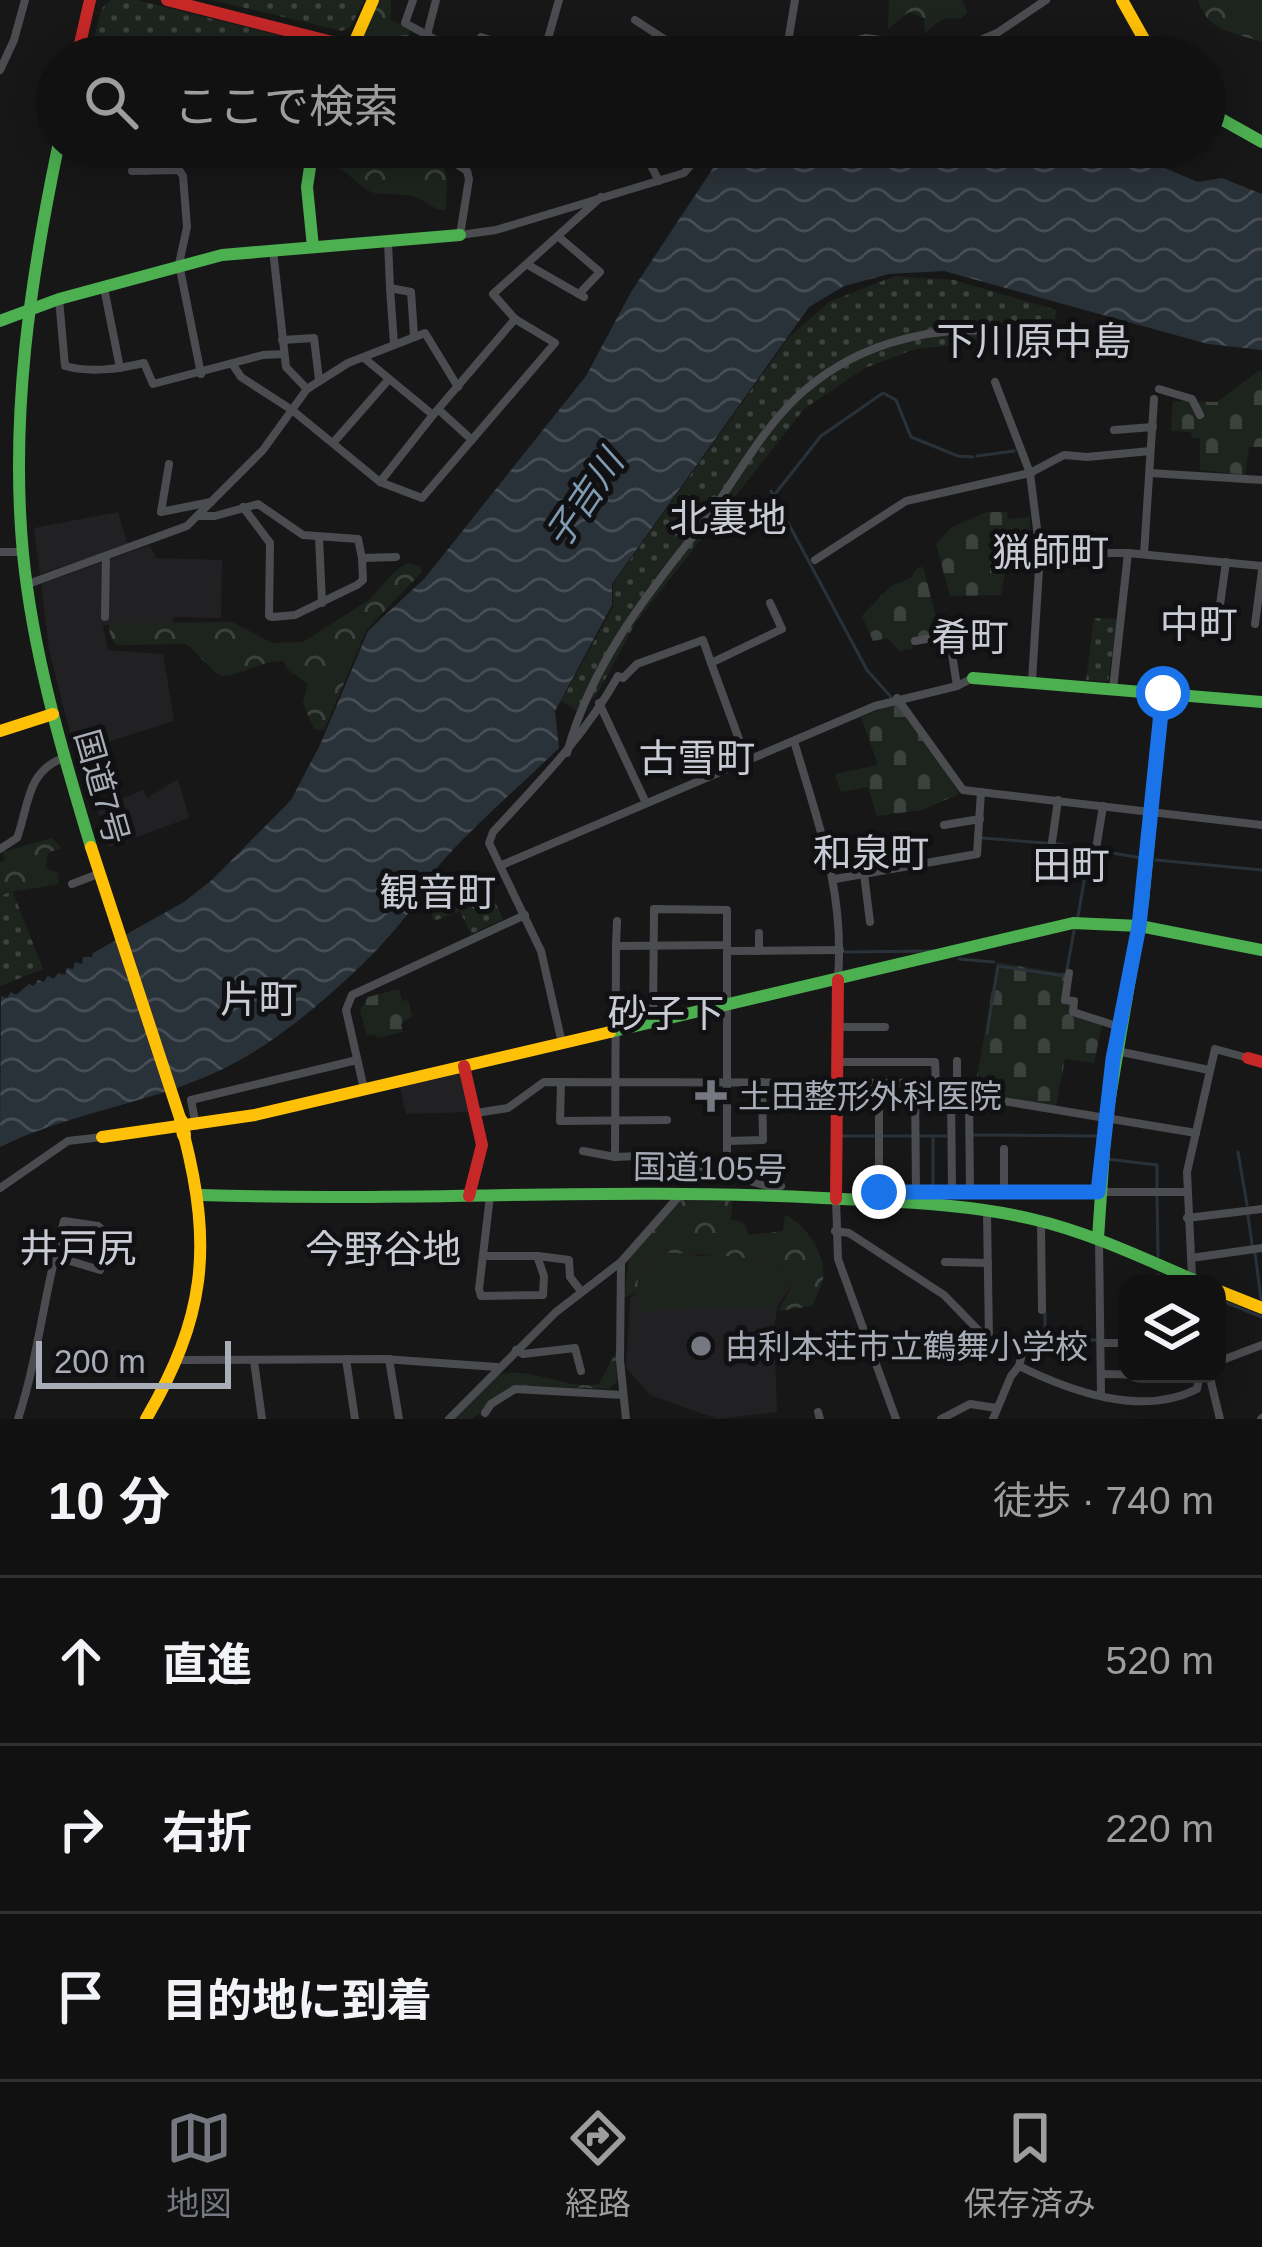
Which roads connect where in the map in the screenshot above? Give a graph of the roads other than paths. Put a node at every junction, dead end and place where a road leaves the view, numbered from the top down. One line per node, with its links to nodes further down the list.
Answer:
1 (25, 0): 21 (street)
2 (90, 0): 13 (main road)
3 (167, 0): 14 (main road)
4 (373, 0): 15 (main road)
5 (413, 0): 12 (street)
6 (436, 0): 12 (street)
7 (560, 0): 16 (street)
8 (795, 0): 18 (street)
9 (1046, 0): 19 (street)
10 (1122, 0): 20 (main road)
11 (634, 20): 17 (street)
12 (427, 35)
13 (82, 36)
14 (294, 36)
15 (357, 36)
16 (551, 36)
17 (659, 36)
18 (789, 36)
19 (990, 36)
20 (1142, 36)
21 (0, 70)
22 (1226, 125): 23 (main road)
23 (1262, 142)
24 (53, 168): 44 (main road, 国道7号)
25 (146, 168): 31 (street)
26 (310, 168): 37 (main road)
27 (461, 168): 34 (street)
28 (652, 168): 32 (street)
29 (688, 168): 32 (street)
30 (132, 171): 31 (street)
31 (146, 171): 39 (street)
32 (658, 181): 33 (street)
33 (601, 197): 34 (street); 35 (street)
34 (460, 235): 36 (main road)
35 (560, 237): 40 (street); 40 (street)
36 (388, 241): 37 (main road); 42 (street)
37 (313, 247): 38 (main road)
38 (273, 250): 39 (main road); 49 (street)
39 (179, 264): 41 (main road); 55 (street)
40 (528, 265): 45 (street)
41 (104, 286): 43 (main road); 54 (street)
42 (390, 288): 48 (street); 50 (street)
43 (59, 299): 44 (main road); 54 (street)
44 (28, 309): 46 (main road); 79 (main road, 国道7号)
45 (514, 319): 59 (street); 66 (street)
46 (0, 321)
47 (999, 332): 108 (street)
48 (414, 335): 50 (street); 59 (street)
49 (282, 340): 51 (street); 57 (street)
50 (394, 344): 52 (street)
51 (284, 354): 53 (street); 60 (street)
52 (364, 358): 56 (street); 57 (street)
53 (233, 365): 55 (street); 61 (street)
54 (120, 368): 55 (street)
55 (201, 374)
56 (388, 379): 62 (street); 67 (street)
57 (319, 380): 60 (street)
58 (995, 382): 70 (street)
59 (458, 386): 62 (street)
60 (307, 389): 61 (street)
61 (292, 410): 67 (street); 74 (street)
62 (436, 413): 66 (street); 73 (street)
63 (1200, 415): 64 (street)
64 (1153, 427): 65 (street); 68 (street)
65 (1114, 430)
66 (472, 440): 73 (street)
67 (333, 442): 73 (street)
68 (1150, 451): 70 (street); 71 (street)
69 (169, 464): 74 (street)
70 (1030, 473): 80 (street); 86 (street)
71 (1150, 473): 72 (street); 82 (street)
72 (1262, 480)
73 (380, 482)
74 (211, 502): 76 (street)
75 (243, 507): 76 (street); 77 (street); 90 (street)
76 (199, 516): 83 (street)
77 (319, 537): 85 (street); 90 (street)
78 (0, 552): 79 (street)
79 (23, 552): 89 (main road, 国道7号)
80 (1040, 553): 81 (street); 98 (street)
81 (1128, 553): 82 (street); 100 (street)
82 (1144, 554): 87 (street)
83 (106, 556): 89 (street); 92 (street)
84 (396, 557): 85 (street)
85 (362, 558): 90 (street)
86 (815, 560)
87 (1226, 562): 88 (street); 93 (street)
88 (1262, 568): 94 (street)
89 (28, 584): 105 (main road, 国道7号)
90 (322, 603)
91 (770, 603): 96 (street)
92 (105, 617)
93 (1218, 619)
94 (1256, 624)
95 (915, 641): 99 (street)
96 (712, 663): 104 (street); 110 (street)
97 (973, 678): 98 (main road); 99 (street)
98 (1032, 682): 100 (main road)
99 (957, 686): 102 (street)
100 (1113, 689): 101 (main road)
101 (1163, 693): 103 (main road); 115 (main road)
102 (897, 698): 107 (street); 111 (street)
103 (1262, 702)
104 (599, 703): 108 (street); 113 (street)
105 (53, 714): 106 (main road); 109 (main road, 国道7号)
106 (0, 731)
107 (794, 741): 110 (street); 125 (street)
108 (567, 753): 122 (street)
109 (65, 757): 120 (street); 123 (main road, 国道7号)
110 (747, 761): 113 (street)
111 (982, 792): 112 (street); 116 (street)
112 (1058, 800): 114 (street); 119 (street)
113 (646, 803): 122 (street)
114 (1103, 806): 115 (street); 121 (street)
115 (1153, 812): 118 (street); 130 (main road)
116 (980, 819): 117 (street); 124 (street)
117 (944, 825)
118 (1262, 825)
119 (1052, 842)
120 (0, 849)
121 (1096, 849)
122 (502, 866): 127 (street)
123 (98, 874): 126 (street); 168 (main road, 国道7号)
124 (864, 874): 125 (street); 129 (street)
125 (835, 879): 134 (street)
126 (72, 884)
127 (525, 915): 145 (street); 147 (street)
128 (617, 921): 132 (street)
129 (870, 922)
130 (1139, 926): 135 (main road); 138 (main road); 142 (main road)
131 (759, 933): 136 (street)
132 (616, 946): 133 (street); 144 (street)
133 (653, 947): 133 (street); 140 (street)
134 (840, 950): 136 (street); 138 (street)
135 (1262, 950)
136 (759, 951): 139 (street)
137 (1069, 973): 142 (street)
138 (838, 980): 139 (main road); 141 (main road)
139 (726, 1005): 140 (main road); 155 (street)
140 (653, 1022): 144 (main road)
141 (838, 1027): 143 (street); 150 (main road)
142 (1120, 1027): 146 (main road)
143 (885, 1028)
144 (614, 1030): 145 (main road); 154 (street)
145 (562, 1042): 151 (main road)
146 (1115, 1051): 152 (street); 165 (main road)
147 (357, 1060): 161 (street); 168 (street)
148 (1255, 1060): 152 (street)
149 (957, 1061): 162 (street)
150 (838, 1062): 157 (main road); 160 (street)
151 (464, 1066): 161 (main road); 164 (main road)
152 (1209, 1070): 169 (street)
153 (561, 1082): 154 (street); 164 (street); 166 (street)
154 (614, 1082): 155 (street); 166 (street)
155 (727, 1082): 156 (street); 171 (street)
156 (762, 1082): 157 (street); 171 (street)
157 (838, 1083): 158 (street); 190 (main road)
158 (880, 1083): 159 (street); 180 (street)
159 (915, 1083): 160 (street); 181 (street)
160 (936, 1083): 162 (street)
161 (364, 1089): 168 (main road)
162 (954, 1090): 163 (street); 182 (street)
163 (969, 1096): 165 (street); 183 (street)
164 (476, 1113): 189 (main road)
165 (1105, 1118): 169 (street); 185 (main road)
166 (614, 1120): 167 (street); 174 (street)
167 (667, 1120)
168 (187, 1128): 170 (main road); 188 (main road, 国道7号)
169 (1196, 1133): 186 (street)
170 (102, 1136): 177 (street)
171 (727, 1141): 175 (street)
172 (1004, 1149): 184 (street)
173 (583, 1151): 174 (street)
174 (615, 1157): 175 (street)
175 (727, 1173): 176 (street)
176 (781, 1186)
177 (0, 1188)
178 (682, 1192): 187 (main road, 国道105号); 190 (main road, 国道105号); 202 (street)
179 (866, 1192): 180 (street)
180 (879, 1192): 181 (street)
181 (916, 1192): 182 (street)
182 (952, 1192): 183 (street)
183 (970, 1192): 184 (street)
184 (1004, 1192): 185 (street)
185 (1098, 1192): 186 (street); 196 (main road)
186 (1186, 1192): 193 (street)
187 (490, 1194): 189 (main road, 国道105号); 199 (street)
188 (201, 1195): 189 (main road, 国道105号); 219 (main road, 国道7号)
189 (469, 1196)
190 (836, 1198): 192 (main road, 国道105号); 195 (street)
191 (1262, 1209): 193 (street)
192 (987, 1212): 194 (main road, 国道105号); 204 (street)
193 (1187, 1218): 201 (street)
194 (1041, 1222): 196 (main road, 国道105号); 210 (street)
195 (835, 1231): 211 (street); 232 (street)
196 (1098, 1238): 205 (main road, 国道105号); 212 (street)
197 (1262, 1248): 201 (street)
198 (54, 1256): 198 (street); 233 (street)
199 (483, 1256): 200 (street); 200 (street)
200 (537, 1256): 207 (street)
201 (1191, 1258): 206 (street)
202 (621, 1262): 207 (street); 228 (street)
203 (945, 1262): 204 (street)
204 (988, 1263): 211 (street)
205 (1180, 1275)
206 (1195, 1275)
207 (581, 1292): 215 (street)
208 (1226, 1294): 209 (main road)
209 (1262, 1309)
210 (1042, 1310)
211 (989, 1339): 221 (street)
212 (1101, 1343): 213 (street); 224 (street)
213 (1118, 1343)
214 (1262, 1346): 216 (street)
215 (516, 1350): 222 (street); 223 (street)
216 (1226, 1358)
217 (346, 1359): 218 (street); 220 (street); 236 (street)
218 (389, 1359): 222 (street); 237 (street)
219 (182, 1360): 220 (street); 234 (main road, 国道7号)
220 (254, 1361): 235 (street)
221 (1019, 1366): 229 (street); 230 (street)
222 (499, 1367): 238 (street)
223 (581, 1371)
224 (1101, 1374): 225 (street); 229 (street)
225 (1118, 1374)
226 (1198, 1383): 229 (street)
227 (1211, 1383): 242 (street)
228 (623, 1395): 231 (street); 239 (street)
229 (1101, 1395)
230 (997, 1408): 240 (street); 241 (street)
231 (484, 1413)
232 (892, 1418)
233 (18, 1419)
234 (146, 1419)
235 (262, 1419)
236 (355, 1419)
237 (399, 1419)
238 (449, 1419)
239 (626, 1419)
240 (941, 1419)
241 (993, 1419)
242 (1220, 1419)

